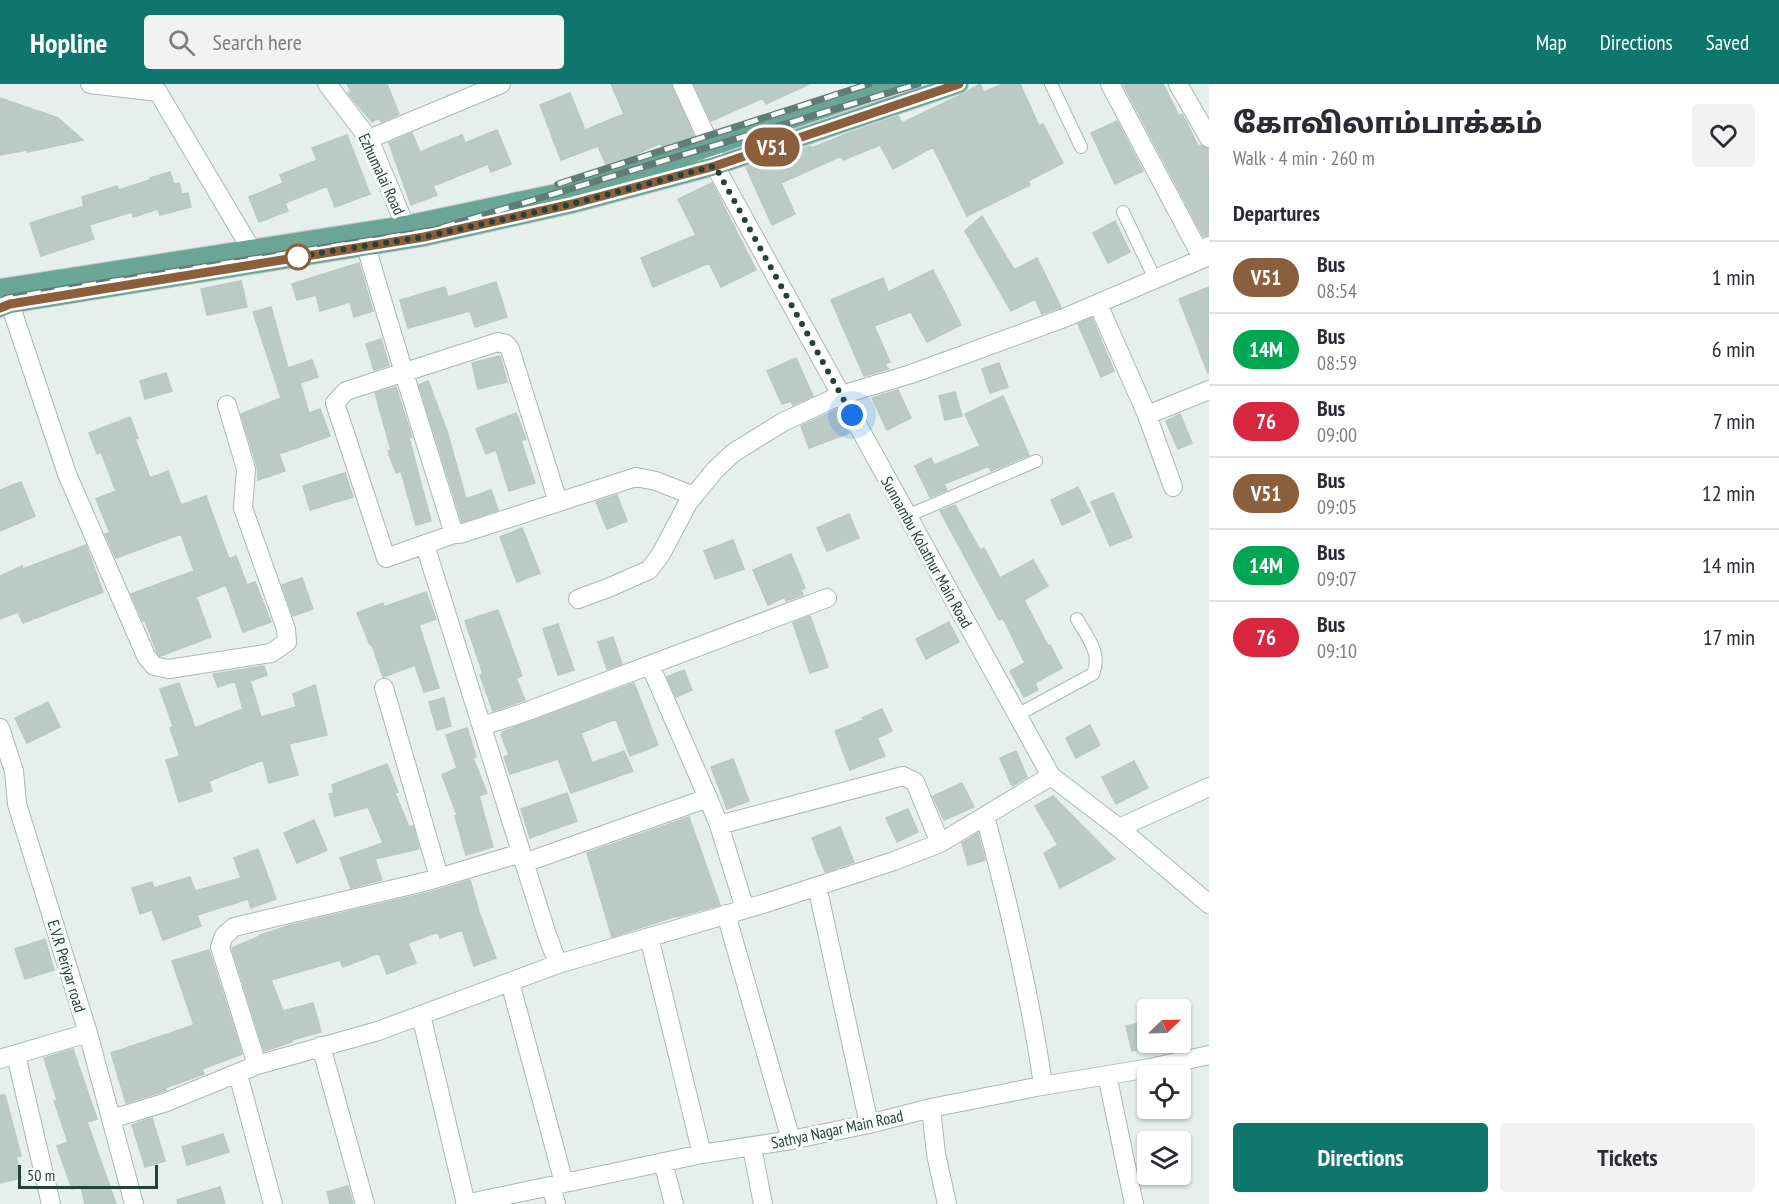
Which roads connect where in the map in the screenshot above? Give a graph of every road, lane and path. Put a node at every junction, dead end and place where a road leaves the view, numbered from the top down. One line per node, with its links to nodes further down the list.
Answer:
1 (90, 84): 10 (street)
2 (327, 84): 12 (street, Ezhumalai Road)
3 (682, 84): 13 (street, Sunnambu Kolathur Main Road)
4 (895, 84): 13 (main road)
5 (959, 84): 15 (main road)
6 (1051, 84): 14 (lane)
7 (1110, 84): 19 (street)
8 (1178, 84): 11 (street)
9 (495, 85): 12 (street)
10 (156, 88): 20 (street)
11 (1209, 138)
12 (369, 140): 17 (street, Ezhumalai Road)
13 (711, 147): 15 (street, Sunnambu Kolathur Main Road); 17 (main road)
14 (1081, 147)
15 (715, 166): 17 (main road); 27 (street, Sunnambu Kolathur Main Road)
16 (1123, 212): 22 (lane)
17 (406, 232): 18 (main road); 20 (main road)
18 (366, 246): 23 (main road); 25 (street)
19 (1209, 246)
20 (251, 249): 23 (main road)
21 (1209, 256): 22 (street)
22 (1155, 279): 24 (street)
23 (3, 300): 28 (street)
24 (1098, 304): 27 (street); 29 (street)
25 (404, 373): 33 (street); 35 (street); 36 (street)
26 (1209, 390): 29 (street)
27 (841, 395): 32 (street); 34 (street, Sunnambu Kolathur Main Road)
28 (227, 405)
29 (1147, 415): 31 (street)
30 (1036, 461): 34 (lane)
31 (1173, 488)
32 (694, 496): 33 (street); 37 (street)
33 (558, 502): 35 (street)
34 (908, 516): 42 (street, Sunnambu Kolathur Main Road)
35 (454, 534): 36 (street)
36 (425, 544): 43 (street)
37 (578, 598)
38 (827, 598): 40 (street)
39 (1077, 619): 42 (lane)
40 (650, 665): 43 (street); 47 (street)
41 (384, 688): 53 (street)
42 (1017, 715): 45 (street, Sunnambu Kolathur Main Road)
43 (482, 726): 52 (street)
44 (0, 728): 62 (street, E.V.R Periyar road)
45 (1051, 776): 48 (street); 50 (street, Sunnambu Kolathur Main Road)
46 (1209, 787): 50 (street)
47 (708, 798): 49 (street); 52 (street)
48 (985, 816): 51 (street); 69 (street)
49 (719, 825): 51 (street); 56 (street)
50 (1119, 828): 55 (street, Sunnambu Kolathur Main Road)
51 (940, 843): 54 (street)
52 (523, 858): 53 (street); 59 (street)
53 (439, 878): 66 (street)
54 (816, 886): 56 (street); 72 (street)
55 (1209, 904)
56 (745, 909): 57 (street)
57 (726, 914): 58 (street); 73 (street)
58 (649, 937): 59 (street); 75 (street)
59 (558, 964): 60 (street)
60 (510, 982): 61 (street); 77 (street)
61 (422, 1015): 63 (street); 82 (street)
62 (88, 1033): 65 (street); 71 (street, E.V.R Periyar road)
63 (321, 1046): 66 (street); 81 (street)
64 (1209, 1055): 68 (street, Sathya Nagar Main Road)
65 (8, 1057): 78 (street)
66 (257, 1065): 67 (street)
67 (238, 1074): 71 (street); 80 (street)
68 (1107, 1075): 69 (street, Sathya Nagar Main Road); 86 (street)
69 (1043, 1085): 70 (street, Sathya Nagar Main Road)
70 (931, 1108): 72 (street, Sathya Nagar Main Road); 85 (street)
71 (111, 1119): 79 (street, E.V.R Periyar road)
72 (869, 1124): 73 (street, Sathya Nagar Main Road)
73 (791, 1140): 74 (street, Sathya Nagar Main Road)
74 (752, 1147): 75 (street, Sathya Nagar Main Road); 84 (street)
75 (702, 1154): 76 (street, Sathya Nagar Main Road)
76 (663, 1162): 77 (street, Sathya Nagar Main Road); 83 (street)
77 (557, 1191): 82 (street, Sathya Nagar Main Road)
78 (51, 1204)
79 (134, 1204)
80 (273, 1204)
81 (365, 1204)
82 (465, 1204)
83 (674, 1204)
84 (763, 1204)
85 (947, 1204)
86 (1134, 1204)

